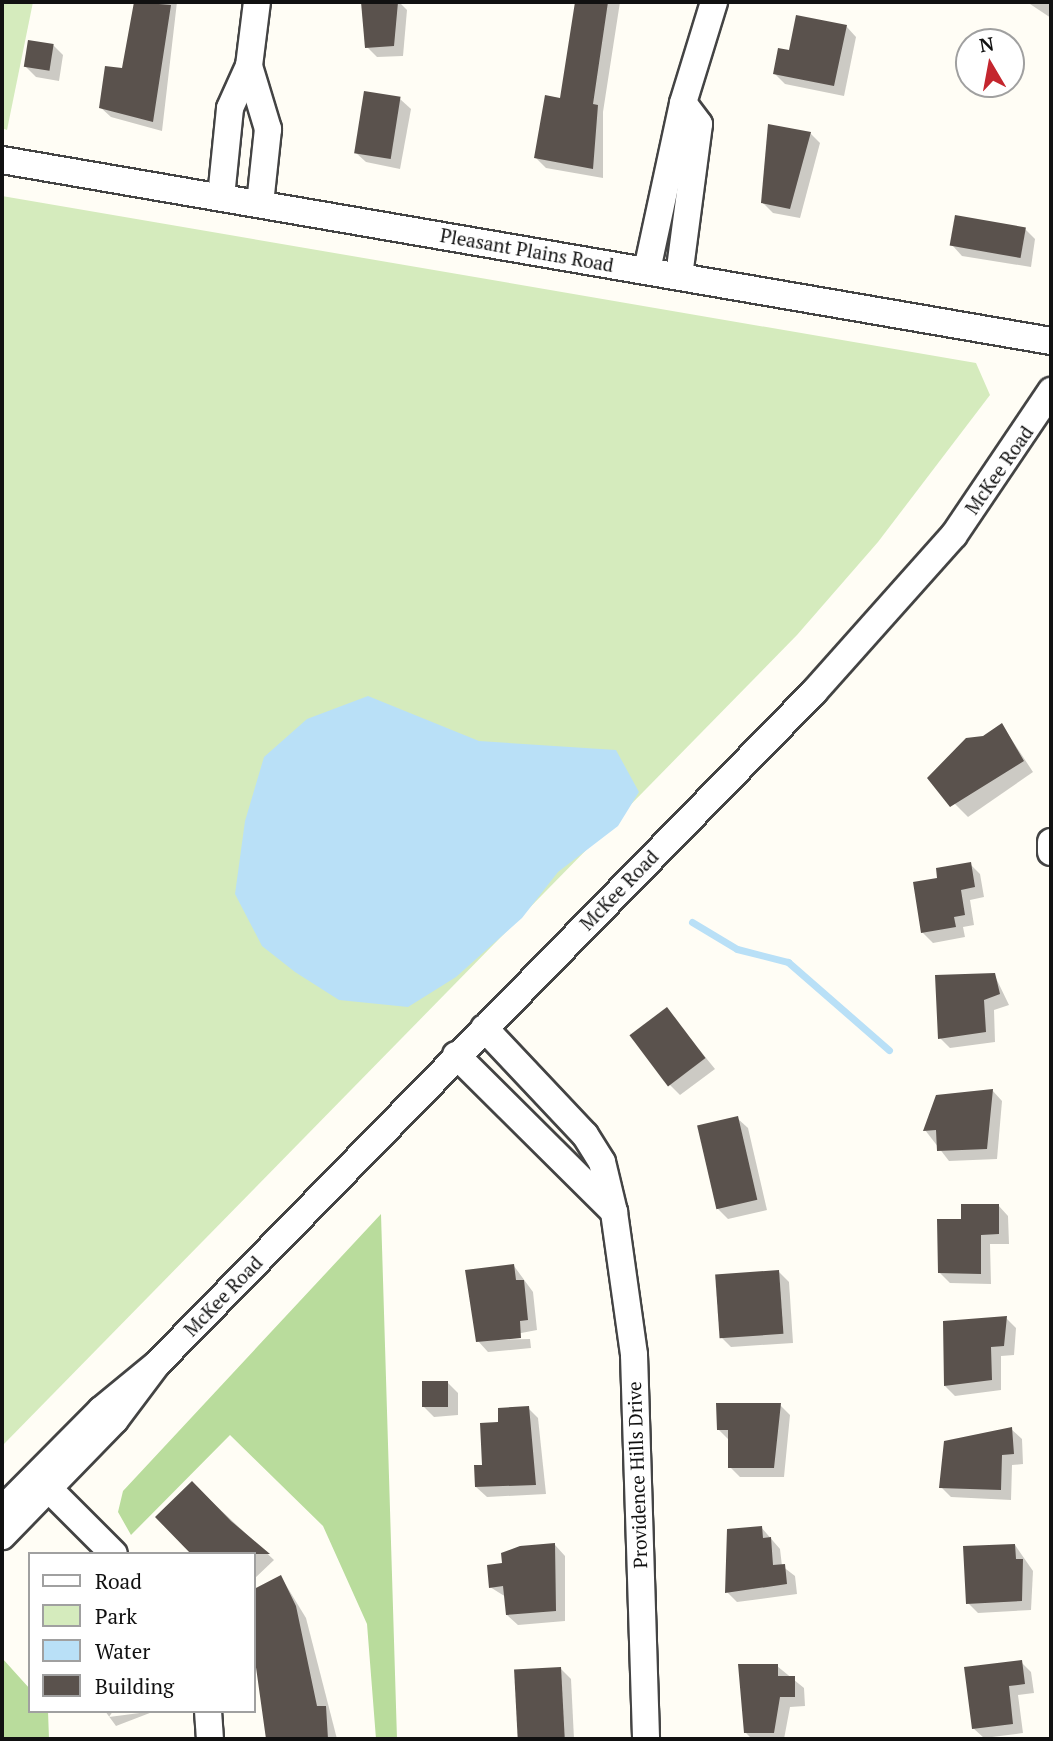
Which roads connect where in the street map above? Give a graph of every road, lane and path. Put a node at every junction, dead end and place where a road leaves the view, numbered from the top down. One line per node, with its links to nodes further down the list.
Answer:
1 (257, 2): 3 (street)
2 (714, 2): 4 (street)
3 (249, 66): 6 (street); 7 (street)
4 (683, 103): 8 (street); 9 (street)
5 (2, 160): 6 (street, Pleasant Plains Road)
6 (221, 197): 7 (street, Pleasant Plains Road)
7 (260, 204): 8 (street, Pleasant Plains Road)
8 (647, 270): 9 (street, Pleasant Plains Road)
9 (679, 276): 10 (street, Pleasant Plains Road)
10 (1051, 341)
11 (1051, 391): 14 (street, McKee Road)
12 (1051, 842): 13 (street)
13 (1051, 852)
14 (484, 1028): 15 (street, McKee Road); 16 (street, Providence Hills Drive)
15 (456, 1055): 16 (street); 17 (street, McKee Road)
16 (614, 1212): 24 (street, Providence Hills Drive)
17 (158, 1364): 18 (street, McKee Road); 19 (street, McKee Road)
18 (48, 1488): 20 (street, McKee Road); 21 (street)
19 (2, 1510)
20 (2, 1536)
21 (112, 1552)
22 (208, 1713): 23 (street)
23 (210, 1739)
24 (646, 1739)

